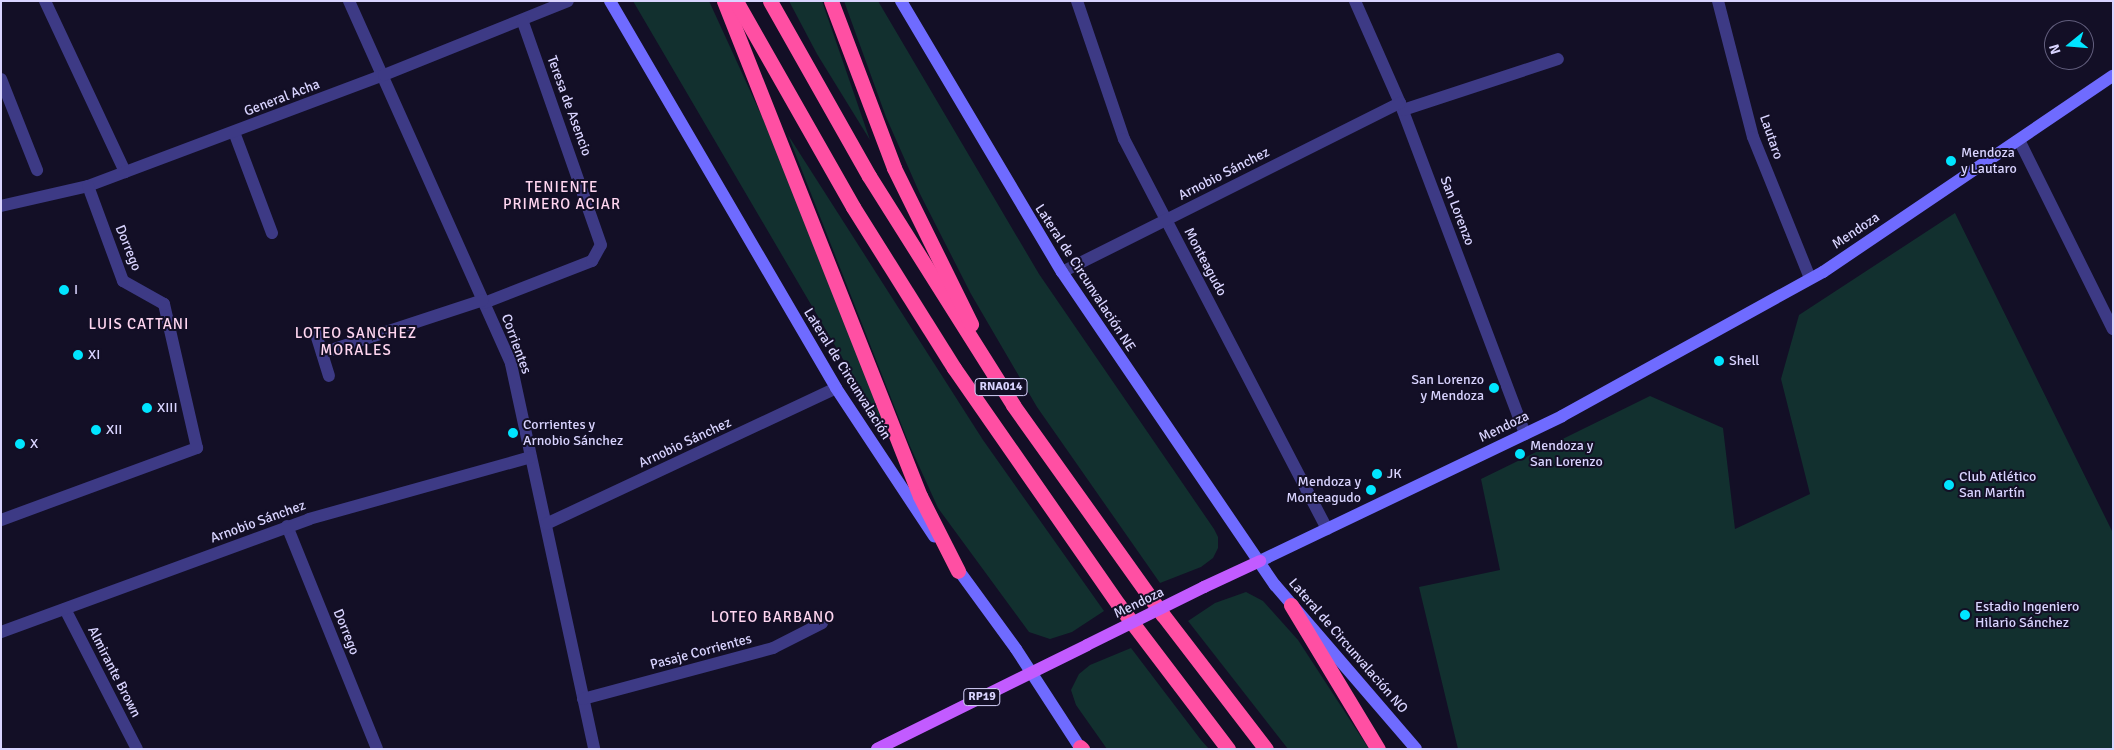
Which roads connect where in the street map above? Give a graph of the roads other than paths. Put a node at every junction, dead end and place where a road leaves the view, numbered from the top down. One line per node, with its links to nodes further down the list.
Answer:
1 (46, 1): 22 (street)
2 (349, 1): 15 (street, Corrientes)
3 (568, 1): 13 (street, General Acha)
4 (610, 1): 34 (street, Lateral de Circunvalación)
5 (724, 1): 43 (highway)
6 (736, 1): 55 (highway, RNA014)
7 (770, 1): 35 (highway, RNA014)
8 (831, 1): 35 (highway)
9 (902, 1): 27 (street, Lateral de Circunvalación NE)
10 (1077, 1): 25 (street, Monteagudo)
11 (1355, 1): 18 (street, San Lorenzo)
12 (1718, 1): 28 (street, Lautaro)
13 (522, 20): 15 (street, General Acha); 29 (street, Teresa de Asencio)
14 (1558, 59): 18 (street, Arnobio Sánchez)
15 (384, 76): 19 (street, General Acha); 29 (street, Corrientes)
16 (2113, 76): 20 (street, Mendoza)
17 (1, 79): 21 (street)
18 (1402, 106): 25 (street, Arnobio Sánchez); 36 (street, San Lorenzo)
19 (234, 132): 22 (street, General Acha); 26 (street)
20 (2019, 140): 28 (street, Mendoza); 30 (street)
21 (37, 170)
22 (125, 172): 23 (street, General Acha)
23 (88, 186): 24 (street, General Acha); 38 (street, Dorrego)
24 (1, 206)
25 (1166, 220): 27 (street, Arnobio Sánchez); 41 (street, Monteagudo)
26 (272, 233)
27 (1062, 272): 42 (street, Lateral de Circunvalación NE)
28 (1810, 278): 36 (street, Mendoza)
29 (484, 301): 32 (street, Teresa de Asencio); 37 (street, Corrientes)
30 (2113, 330)
31 (315, 331): 32 (street)
32 (322, 353): 33 (street)
33 (329, 376)
34 (836, 388): 39 (street, Arnobio Sánchez); 43 (street, Lateral de Circunvalación)
35 (1013, 405): 56 (highway, RNA014)
36 (1525, 434): 41 (street, Mendoza)
37 (531, 457): 39 (street, Corrientes); 40 (street, Arnobio Sánchez)
38 (1, 520)
39 (546, 524): 49 (street, Corrientes)
40 (287, 526): 45 (street, Arnobio Sánchez); 52 (street, Dorrego)
41 (1327, 529): 42 (street, Mendoza)
42 (1260, 560): 44 (street, Lateral de Circunvalación NO); 48 (main road, Mendoza / RP19, bridge)
43 (958, 571): 48 (street, Lateral de Circunvalación)
44 (1291, 605): 57 (highway); 58 (street, Lateral de Circunvalación NO)
45 (65, 609): 47 (street, Arnobio Sánchez); 51 (street, Almirante Brown)
46 (822, 623): 49 (street, Pasaje Corrientes)
47 (1, 632)
48 (1030, 673): 50 (street, Lateral de Circunvalación); 54 (main road, Mendoza / RP19)
49 (583, 699): 53 (street, Corrientes)
50 (1081, 748)
51 (136, 749)
52 (377, 749)
53 (594, 749)
54 (877, 749)
55 (1228, 749)
56 (1266, 749)
57 (1378, 749)
58 (1416, 749)

